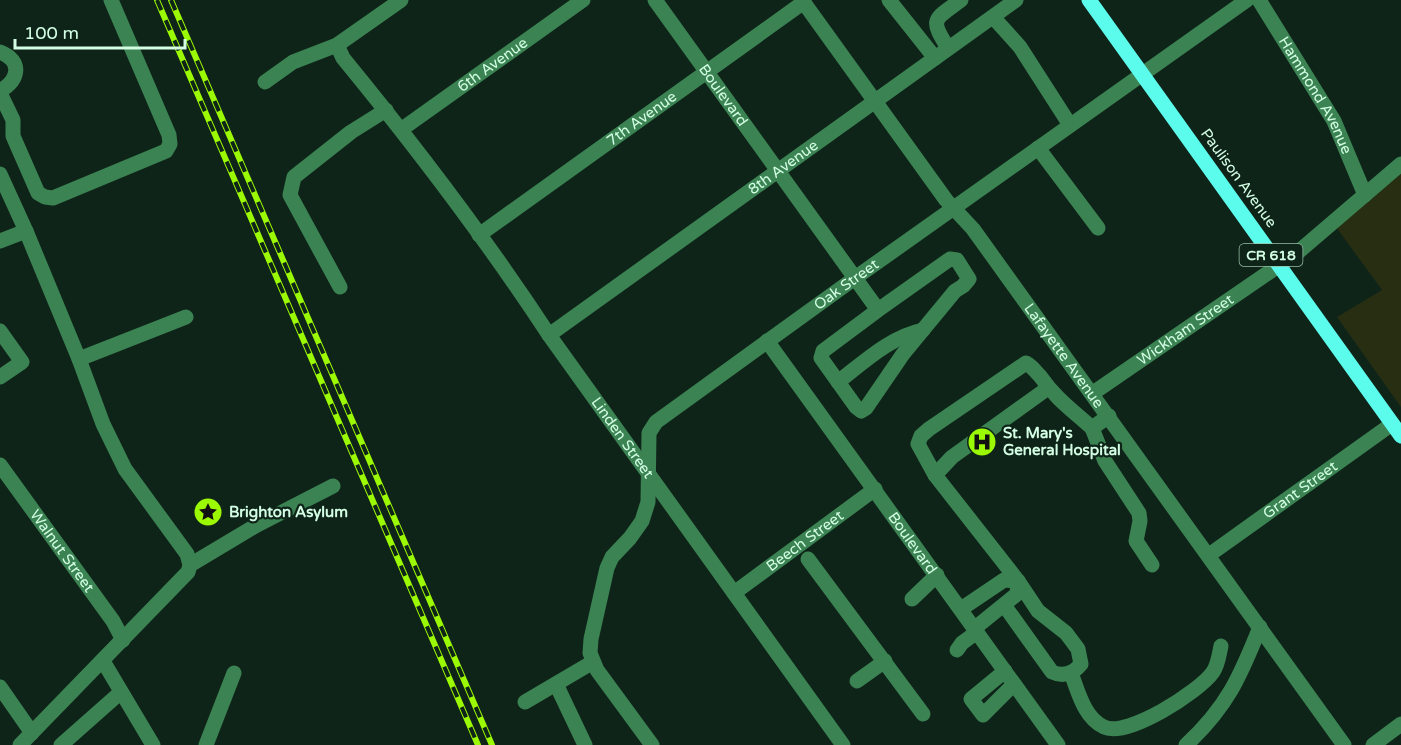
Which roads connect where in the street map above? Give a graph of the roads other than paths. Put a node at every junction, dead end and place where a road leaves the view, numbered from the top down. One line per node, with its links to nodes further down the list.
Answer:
1 (111, 0): 20 (street)
2 (401, 0): 13 (street)
3 (583, 0): 24 (street, 6th Avenue)
4 (655, 0): 17 (street, Boulevard)
5 (889, 0): 16 (street)
6 (961, 0): 14 (street)
7 (1016, 0): 12 (street, 8th Avenue)
8 (1089, 0): 18 (main road, Paulison Avenue / CR 618)
9 (1247, 0): 18 (street, Oak Street)
10 (1259, 0): 29 (street, Hammond Avenue)
11 (803, 1): 17 (street, 7th Avenue); 21 (street, Lafayette Avenue)
12 (993, 17): 14 (street, 8th Avenue); 23 (street)
13 (337, 45): 19 (street); 22 (street, Linden Street)
14 (948, 48): 16 (street, 8th Avenue)
15 (0, 52): 20 (street)
16 (935, 58): 21 (street, 8th Avenue)
17 (707, 72): 27 (street, Boulevard); 33 (street, 7th Avenue)
18 (1142, 74): 23 (street, Oak Street); 35 (main road, Paulison Avenue / CR 618)
19 (265, 82)
20 (0, 92)
21 (875, 102): 27 (street, 8th Avenue); 30 (street, Lafayette Avenue)
22 (386, 110): 24 (street, Linden Street); 37 (street)
23 (1070, 125): 25 (street, Oak Street)
24 (402, 129): 33 (street, Linden Street)
25 (1038, 148): 30 (street, Oak Street); 31 (street)
26 (1401, 164): 29 (street, Wickham Street)
27 (777, 171): 36 (street, Boulevard); 42 (street, 8th Avenue)
28 (0, 174): 32 (street)
29 (1365, 195): 35 (street, Wickham Street)
30 (954, 208): 36 (street, Oak Street); 48 (street, Lafayette Avenue)
31 (1098, 228)
32 (26, 231): 34 (street); 44 (street)
33 (479, 234): 42 (street, Linden Street)
34 (0, 241)
35 (1279, 266): 48 (street, Wickham Street); 51 (main road, Paulison Avenue / CR 618)
36 (855, 278): 38 (street, Boulevard); 43 (street, Oak Street)
37 (340, 287)
38 (878, 310): 40 (street); 46 (street)
39 (186, 317): 44 (street)
40 (923, 330): 46 (street); 46 (street)
41 (0, 331): 45 (street)
42 (549, 335): 53 (street, Linden Street)
43 (767, 341): 53 (street, Oak Street); 56 (street, Boulevard)
44 (79, 359): 59 (street)
45 (0, 377)
46 (837, 382)
47 (1048, 388): 50 (street); 54 (street); 54 (street)
48 (1093, 393): 49 (street, Lafayette Avenue)
49 (1109, 416): 50 (street); 57 (street, Lafayette Avenue)
50 (1092, 428): 60 (street)
51 (1398, 430): 57 (street, Grant Street)
52 (0, 465): 69 (street, Walnut Street)
53 (648, 472): 63 (street, Linden Street); 74 (street, Oak Street)
54 (934, 474): 62 (street)
55 (333, 486): 59 (street)
56 (875, 489): 61 (street, Boulevard); 63 (street, Beech Street)
57 (1209, 555): 67 (street, Lafayette Avenue)
58 (808, 559): 73 (street)
59 (190, 565): 69 (street)
60 (1152, 565)
61 (937, 575): 64 (street); 66 (street, Boulevard)
62 (1018, 581): 65 (street); 66 (street); 76 (street)
63 (735, 593): 90 (street, Linden Street)
64 (912, 599)
65 (1004, 605): 68 (street); 76 (street)
66 (961, 609): 68 (street, Boulevard)
67 (1260, 627): 92 (street); 93 (street, Lafayette Avenue)
68 (976, 630): 71 (street); 91 (street, Boulevard)
69 (123, 640): 72 (street)
70 (1221, 646): 76 (street)
71 (957, 650)
72 (103, 661): 80 (street); 84 (street)
73 (885, 661): 77 (street); 82 (street)
74 (593, 662): 78 (street); 89 (street)
75 (234, 673): 87 (street)
76 (1071, 673)
77 (857, 681)
78 (556, 684): 81 (street); 88 (street)
79 (0, 687): 84 (street)
80 (121, 692): 85 (street); 86 (street)
81 (525, 702)
82 (923, 714)
83 (1401, 724): 94 (street)
84 (26, 741)
85 (61, 745)
86 (153, 745)
87 (206, 745)
88 (585, 745)
89 (652, 745)
90 (843, 745)
91 (1058, 745)
92 (1186, 745)
93 (1344, 745)
94 (1373, 745)

